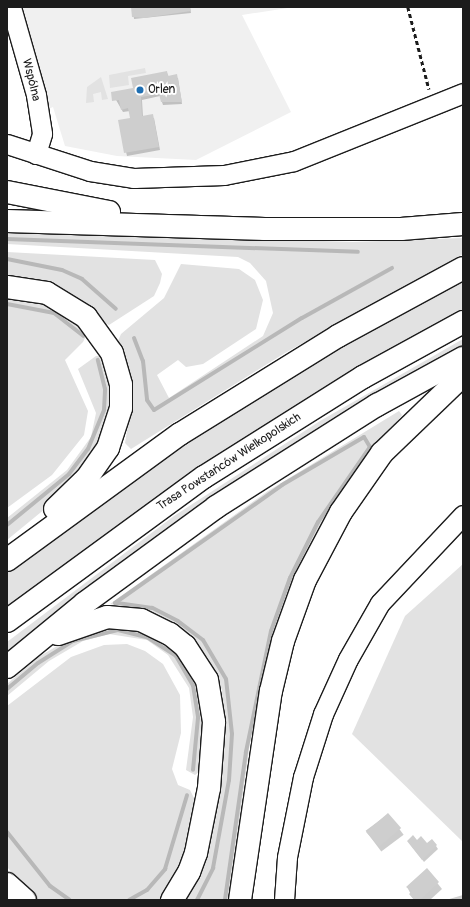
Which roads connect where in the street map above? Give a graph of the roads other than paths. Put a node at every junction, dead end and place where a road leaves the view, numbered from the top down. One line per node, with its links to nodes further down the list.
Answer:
1 (11, 7): 4 (street, Wspólna)
2 (463, 93): 4 (street)
3 (7, 144): 4 (street)
4 (36, 154)
5 (7, 192): 8 (highway)
6 (7, 221): 8 (highway)
7 (463, 224): 8 (highway)
8 (179, 226)
9 (463, 268): 15 (highway)
10 (7, 287): 15 (highway)
11 (463, 322): 16 (highway, Trasa Powstańców Wielkopolskich)
12 (463, 358): 17 (highway)
13 (463, 375): 22 (highway)
14 (463, 515): 23 (street)
15 (7, 560)
16 (7, 621)
17 (34, 646): 18 (highway); 21 (highway)
18 (7, 667)
19 (7, 884): 20 (highway)
20 (24, 900)
21 (172, 900)
22 (240, 900)
23 (284, 900)

